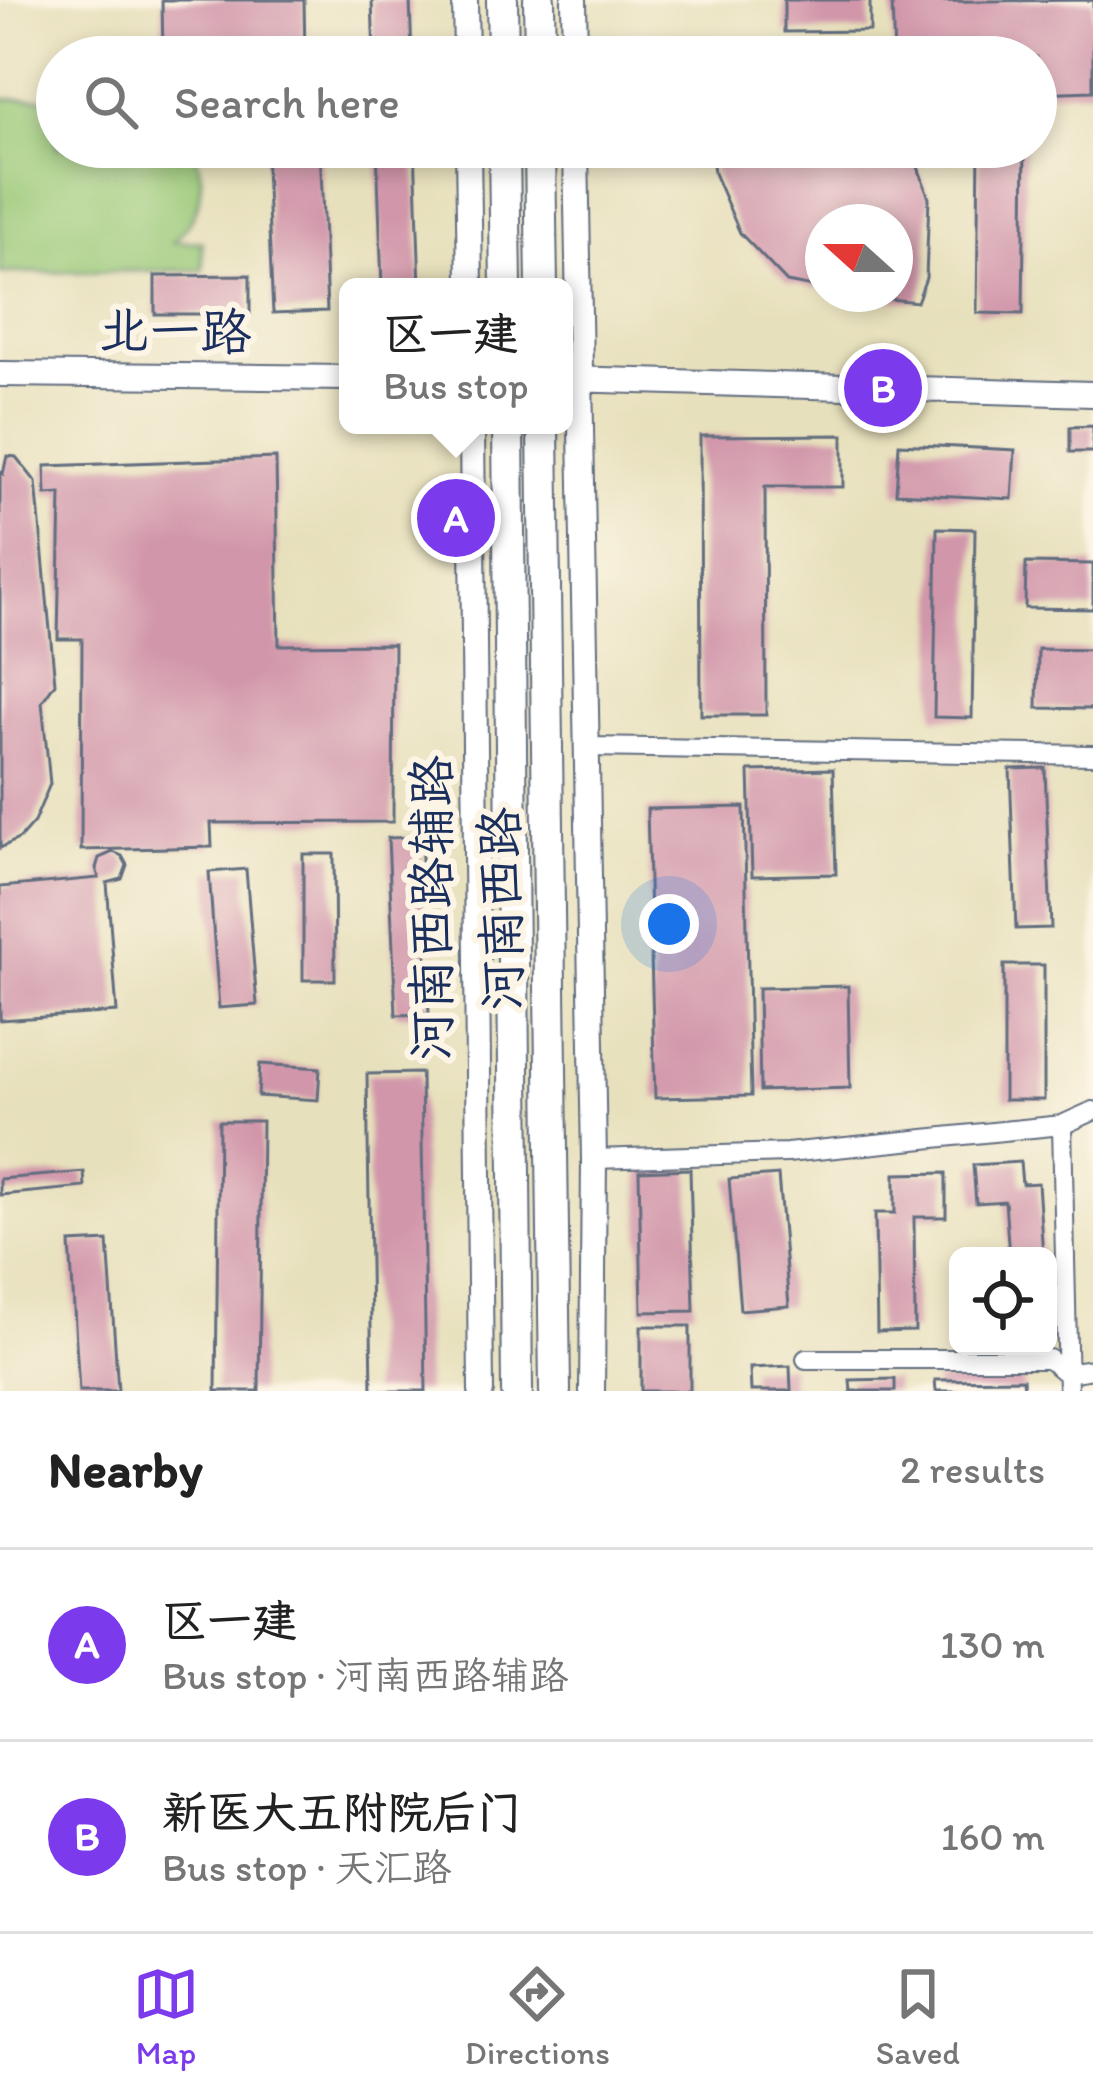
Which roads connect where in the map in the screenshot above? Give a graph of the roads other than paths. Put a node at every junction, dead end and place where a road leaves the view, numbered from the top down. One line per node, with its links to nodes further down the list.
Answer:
1 (465, 0): 5 (street)
2 (502, 0): 6 (main road)
3 (539, 0): 7 (main road)
4 (574, 0): 8 (street)
5 (466, 36)
6 (503, 36)
7 (540, 36)
8 (575, 36)
9 (468, 168): 13 (street)
10 (504, 168): 14 (main road)
11 (540, 168): 15 (main road)
12 (576, 168): 16 (street)
13 (470, 278)
14 (506, 278)
15 (542, 278)
16 (573, 286)
17 (0, 374): 18 (street, 北一路)
18 (339, 378)
19 (573, 379): 20 (street)
20 (1093, 394)
21 (573, 428): 25 (street)
22 (472, 434): 33 (street, 河南西路辅路)
23 (508, 434): 34 (main road, 河南西路)
24 (543, 434): 35 (main road, 河南西路)
25 (586, 747): 26 (street); 29 (street)
26 (1093, 755)
27 (1093, 1112): 28 (street)
28 (1062, 1125): 29 (street); 32 (street)
29 (594, 1159): 36 (street)
30 (806, 1359): 32 (street)
31 (1093, 1370): 32 (street)
32 (1067, 1382)
33 (481, 1391)
34 (517, 1391)
35 (555, 1391)
36 (592, 1391)

